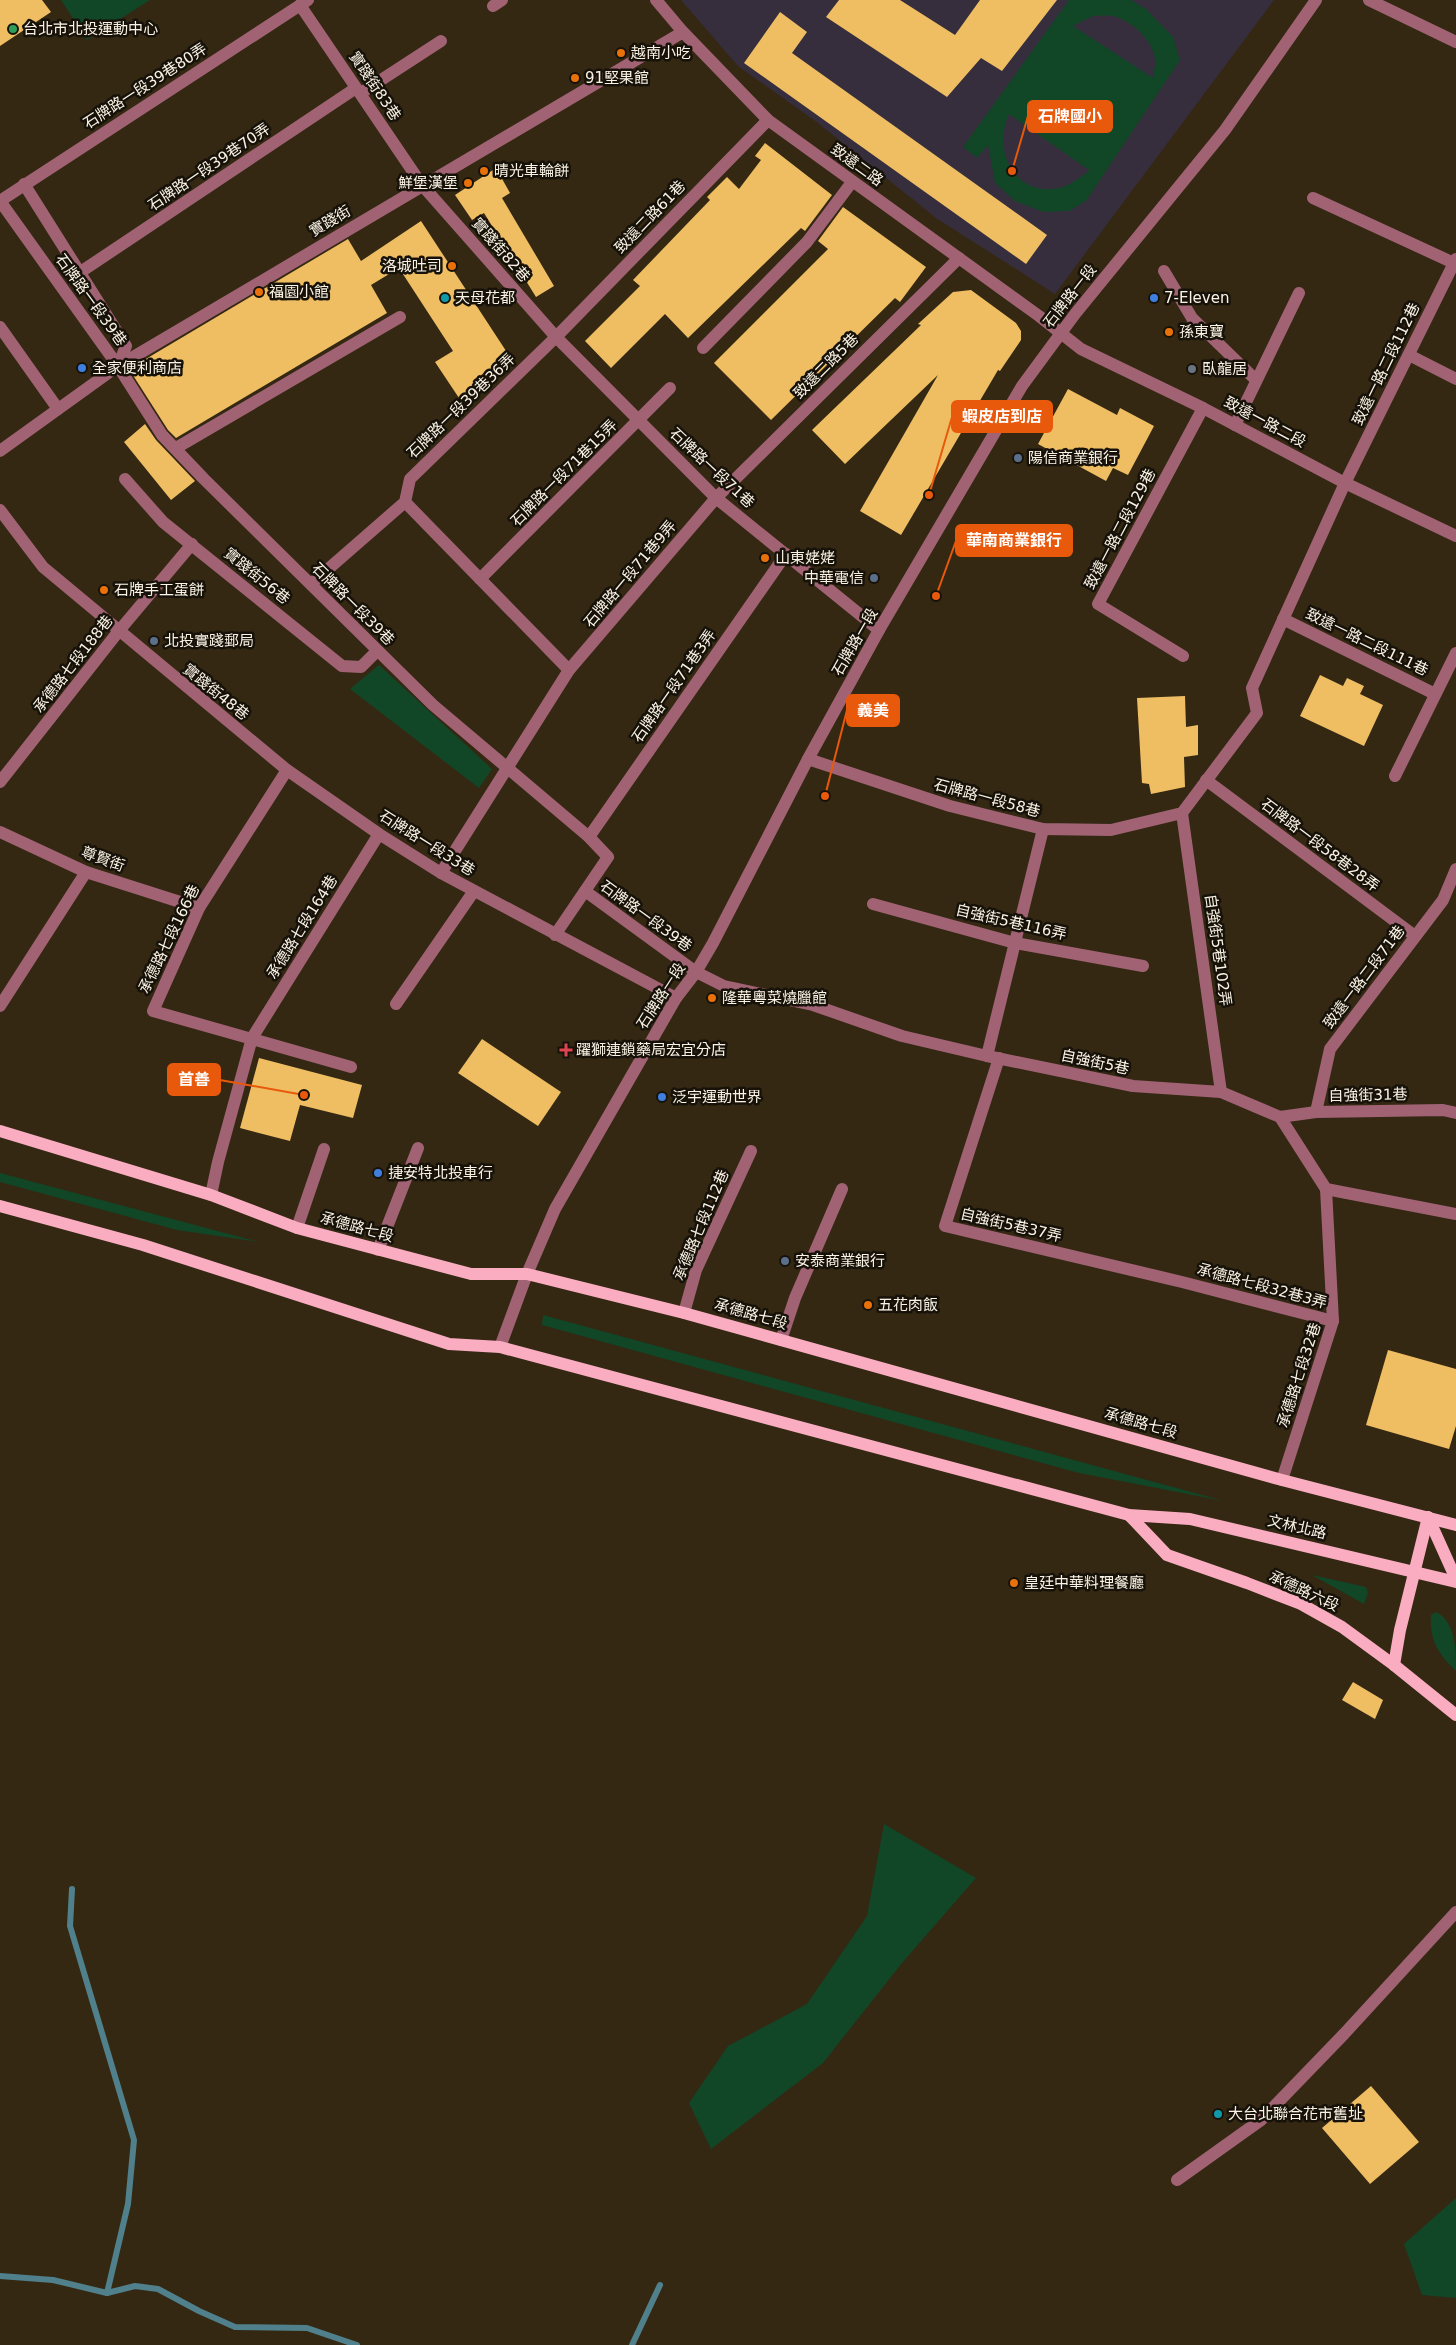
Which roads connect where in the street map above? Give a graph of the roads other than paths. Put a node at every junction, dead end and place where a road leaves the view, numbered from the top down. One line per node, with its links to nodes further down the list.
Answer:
1 (656, 0): 5 (street, 致遠二路)
2 (1316, 0): 22 (street, 石牌路一段)
3 (1368, 0): 7 (street)
4 (304, 2): 8 (street, 實踐街83巷); 11 (street, 石牌路一段39巷80弄)
5 (684, 32): 9 (street, 致遠二路); 12 (street, 實踐街)
6 (441, 42): 8 (street, 石牌路一段39巷70弄)
7 (1456, 42)
8 (358, 90): 12 (street, 實踐街83巷); 18 (street, 石牌路一段39巷70弄)
9 (768, 120): 10 (street, 致遠二路); 23 (street, 致遠二路61巷)
10 (852, 182): 15 (street, 致遠二路); 24 (street)
11 (24, 184): 14 (street, 石牌路一段39巷80弄); 18 (street)
12 (422, 185): 23 (street, 實踐街82巷); 26 (street, 實踐街)
13 (1313, 198): 16 (street)
14 (0, 201): 26 (street, 石牌路一段39巷)
15 (959, 258): 22 (street, 致遠二路); 38 (street, 致遠二路5巷)
16 (1455, 262): 25 (street, 致遠一路二段112巷)
17 (1164, 271): 28 (street)
18 (79, 272): 26 (street)
19 (1298, 293): 28 (street)
20 (400, 317): 34 (street)
21 (0, 327): 31 (street)
22 (1061, 333): 30 (street, 致遠一路二段); 47 (street, 石牌路一段)
23 (556, 337): 32 (street, 石牌路一段71巷); 39 (street, 石牌路一段39巷36弄)
24 (703, 348)
25 (1409, 356): 27 (street); 37 (street, 致遠一路二段112巷)
26 (118, 366): 31 (street, 實踐街); 34 (street, 石牌路一段39巷)
27 (1456, 379)
28 (1256, 380): 33 (street)
29 (670, 388): 32 (street, 石牌路一段71巷15弄)
30 (1203, 408): 33 (street, 致遠一路二段); 51 (street, 致遠一路二段129巷)
31 (58, 410): 35 (street, 實踐街)
32 (640, 421): 38 (street, 石牌路一段71巷); 44 (street, 石牌路一段71巷15弄)
33 (1235, 425): 37 (street, 致遠一路二段)
34 (176, 448): 45 (street, 石牌路一段39巷)
35 (0, 451)
36 (125, 480): 42 (street, 實踐街56巷)
37 (1345, 483): 41 (street, 致遠一路二段); 46 (street, 致遠一路二段111巷)
38 (716, 498): 43 (street, 石牌路一段71巷); 52 (street, 石牌路一段71巷9弄)
39 (405, 502): 44 (street); 45 (street)
40 (0, 510): 48 (street, 實踐街48巷)
41 (1456, 536)
42 (192, 544): 48 (street, 承德路七段188巷); 49 (street, 實踐街56巷)
43 (786, 554): 47 (street, 石牌路一段71巷); 64 (street, 石牌路一段71巷3弄)
44 (480, 579): 52 (street)
45 (311, 584): 49 (street, 石牌路一段39巷)
46 (1283, 619): 53 (street, 致遠一路二段111巷); 58 (street, 致遠一路二段111巷)
47 (879, 630): 54 (street, 石牌路一段)
48 (118, 632): 56 (street, 實踐街48巷); 59 (street, 承德路七段188巷)
49 (377, 651): 55 (street, 石牌路一段39巷)
50 (1456, 653): 53 (street)
51 (1183, 656)
52 (569, 670): 55 (street, 石牌路一段71巷9弄)
53 (1435, 694): 57 (street)
54 (808, 759): 61 (street, 石牌路一段58巷); 76 (street, 石牌路一段)
55 (508, 769): 64 (street, 石牌路一段39巷); 67 (street, 石牌路一段71巷9弄)
56 (286, 770): 63 (street, 石牌路一段33巷); 71 (street, 承德路七段166巷)
57 (1395, 776)
58 (1206, 780): 60 (street); 73 (street, 石牌路一段58巷28弄)
59 (0, 782)
60 (1182, 813): 61 (street, 石牌路一段58巷); 83 (street, 自強街5巷102弄)
61 (1043, 829): 74 (street)
62 (0, 832): 66 (street, 尊賢街)
63 (379, 834): 67 (street, 石牌路一段33巷); 80 (street, 承德路七段164巷)
64 (589, 837): 69 (street, 石牌路一段39巷)
65 (1456, 869): 73 (street, 致遠一路二段71巷)
66 (86, 872): 71 (street, 尊賢街); 79 (street)
67 (441, 873): 68 (street, 石牌路一段33巷)
68 (474, 891): 72 (street, 石牌路一段33巷); 78 (street)
69 (585, 891): 72 (street); 76 (street, 石牌路一段39巷)
70 (873, 904): 74 (street, 自強街5巷116弄)
71 (199, 908): 80 (street, 承德路七段166巷)
72 (555, 935): 77 (street, 石牌路一段33巷)
73 (1416, 936): 84 (street, 致遠一路二段71巷)
74 (1015, 943): 75 (street, 自強街5巷116弄); 81 (street)
75 (1143, 966)
76 (696, 972): 77 (street, 石牌路一段); 81 (street, 自強街5巷)
77 (676, 998): 98 (street, 石牌路一段)
78 (396, 1004)
79 (0, 1006)
80 (252, 1038): 82 (street); 93 (street, 承德路七段164巷)
81 (993, 1057): 83 (street, 自強街5巷); 99 (street, 自強街5巷37弄)
82 (351, 1067)
83 (1221, 1092): 86 (street, 自強街5巷)
84 (1316, 1112): 85 (street, 自強街31巷); 86 (street, 自強街31巷)
85 (1456, 1113)
86 (1280, 1117): 92 (street)
87 (0, 1131): 93 (main road, 承德路七段)
88 (418, 1148): 97 (street)
89 (324, 1149): 96 (street)
90 (751, 1151): 100 (street, 承德路七段112巷)
91 (842, 1188): 102 (street)
92 (1326, 1189): 95 (street); 101 (street, 承德路七段32巷)
93 (211, 1195): 96 (main road, 承德路七段)
94 (0, 1206): 103 (main road)
95 (1456, 1214)
96 (297, 1228): 97 (main road, 承德路七段)
97 (378, 1250): 98 (main road, 承德路七段)
98 (527, 1274): 100 (main road, 承德路七段); 103 (street, 石牌路一段)
99 (1182, 1282): 101 (street, 承德路七段32巷3弄)
100 (684, 1312): 102 (main road, 承德路七段)
101 (1333, 1322): 104 (street, 承德路七段32巷)
102 (781, 1340): 104 (main road, 承德路七段)
103 (500, 1347): 105 (main road)
104 (1282, 1480): 106 (main road, 承德路七段)
105 (1129, 1515): 108 (main road, 文林北路); 110 (main road, 承德路六段)
106 (1428, 1517): 107 (main road); 108 (main road); 109 (main road)
107 (1456, 1525)
108 (1415, 1571): 109 (main road, 文林北路); 110 (main road)
109 (1456, 1580)
110 (1394, 1664): 111 (main road, 承德路六段)
111 (1456, 1715)
112 (1456, 1912): 113 (street)
113 (1178, 2180)

